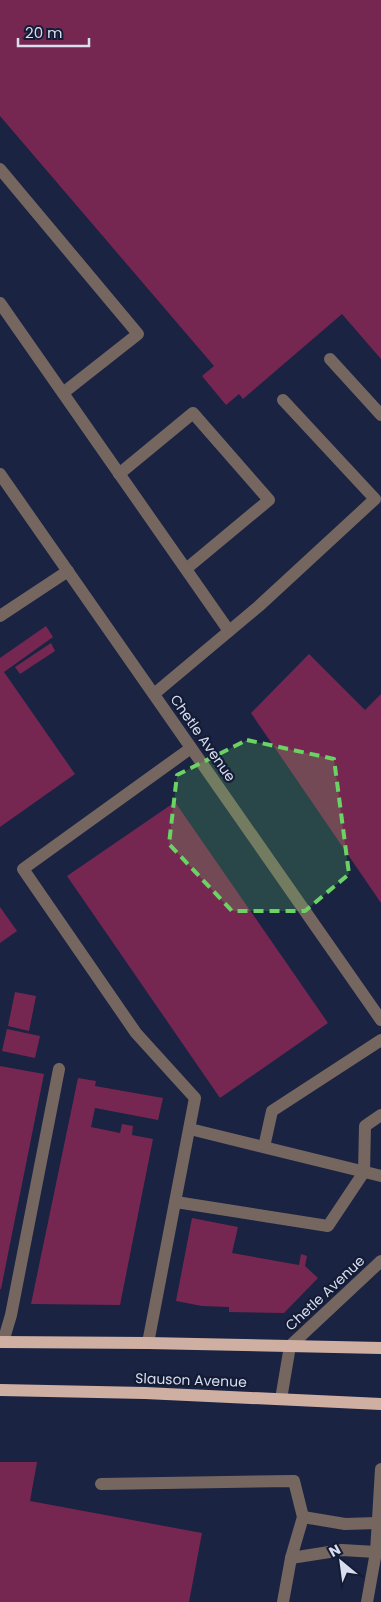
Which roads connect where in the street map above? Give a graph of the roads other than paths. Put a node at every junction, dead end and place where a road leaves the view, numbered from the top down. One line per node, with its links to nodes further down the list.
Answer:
1 (0, 169): 4 (street)
2 (0, 303): 4 (street)
3 (330, 359): 6 (street)
4 (63, 393): 8 (street)
5 (284, 400): 9 (street)
6 (381, 415)
7 (0, 474): 11 (street, Chetle Avenue)
8 (119, 474): 10 (street); 10 (street)
9 (378, 497): 13 (street)
10 (186, 569): 13 (street)
11 (68, 571): 12 (street); 14 (street, Chetle Avenue)
12 (0, 616)
13 (230, 631): 14 (street)
14 (154, 694): 15 (street, Chetle Avenue)
15 (191, 748): 16 (street, Chetle Avenue); 20 (street)
16 (381, 1020)
17 (381, 1040): 21 (street)
18 (59, 1069): 26 (street)
19 (381, 1115): 22 (street)
20 (190, 1129): 21 (street); 24 (street)
21 (264, 1147): 22 (street)
22 (364, 1172): 23 (street); 24 (street)
23 (381, 1176)
24 (176, 1202): 27 (street)
25 (381, 1261): 28 (street, Chetle Avenue)
26 (2, 1342): 27 (main road)
27 (148, 1343): 28 (main road)
28 (290, 1346): 29 (main road); 31 (street)
29 (381, 1348)
30 (0, 1390): 31 (main road, Slauson Avenue)
31 (281, 1399): 32 (main road, Slauson Avenue)
32 (381, 1404)
33 (381, 1469): 35 (street)
34 (101, 1484): 36 (street)
35 (380, 1486): 37 (street)
36 (303, 1517): 37 (street); 39 (street)
37 (377, 1523): 38 (street)
38 (376, 1552): 39 (street); 41 (street)
39 (291, 1558): 40 (street)
40 (283, 1602)
41 (367, 1602)

